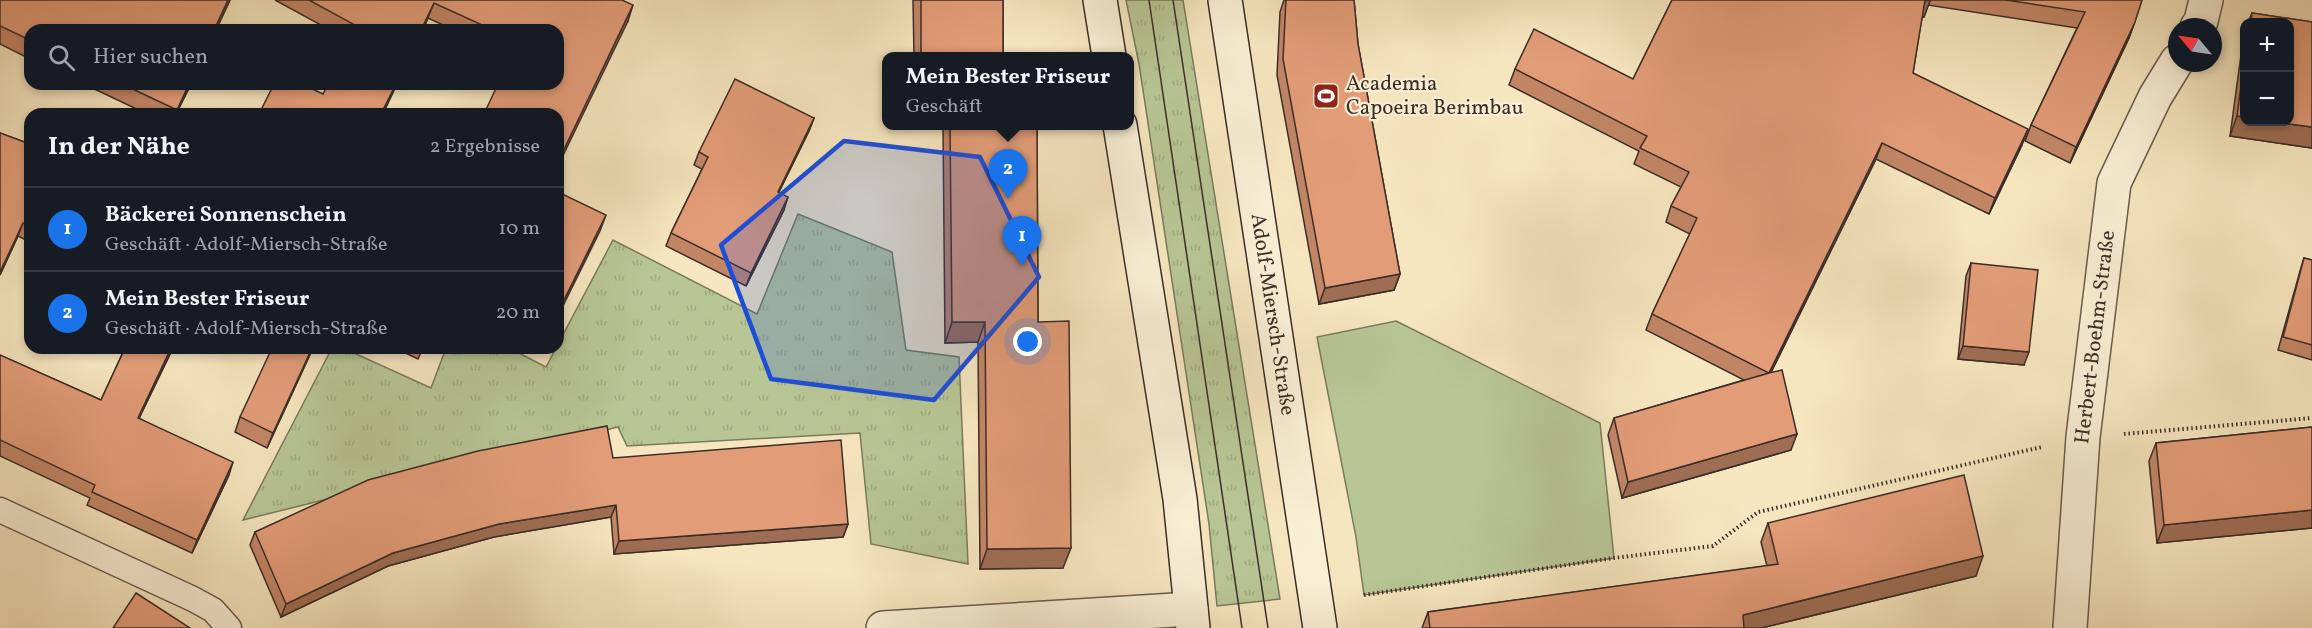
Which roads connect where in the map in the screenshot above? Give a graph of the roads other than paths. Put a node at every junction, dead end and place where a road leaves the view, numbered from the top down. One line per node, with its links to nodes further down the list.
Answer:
1 (1100, 0): 5 (main road)
2 (1225, 0): 12 (main road, Adolf-Miersch-Straße)
3 (2206, 0): 4 (main road)
4 (2201, 18)
5 (1108, 52)
6 (2170, 72): 13 (main road, Herbert-Boehm-Straße)
7 (1121, 130): 9 (main road)
8 (0, 510): 10 (lane)
9 (1192, 619): 11 (main road)
10 (230, 628)
11 (884, 628)
12 (1320, 628)
13 (2070, 628)

